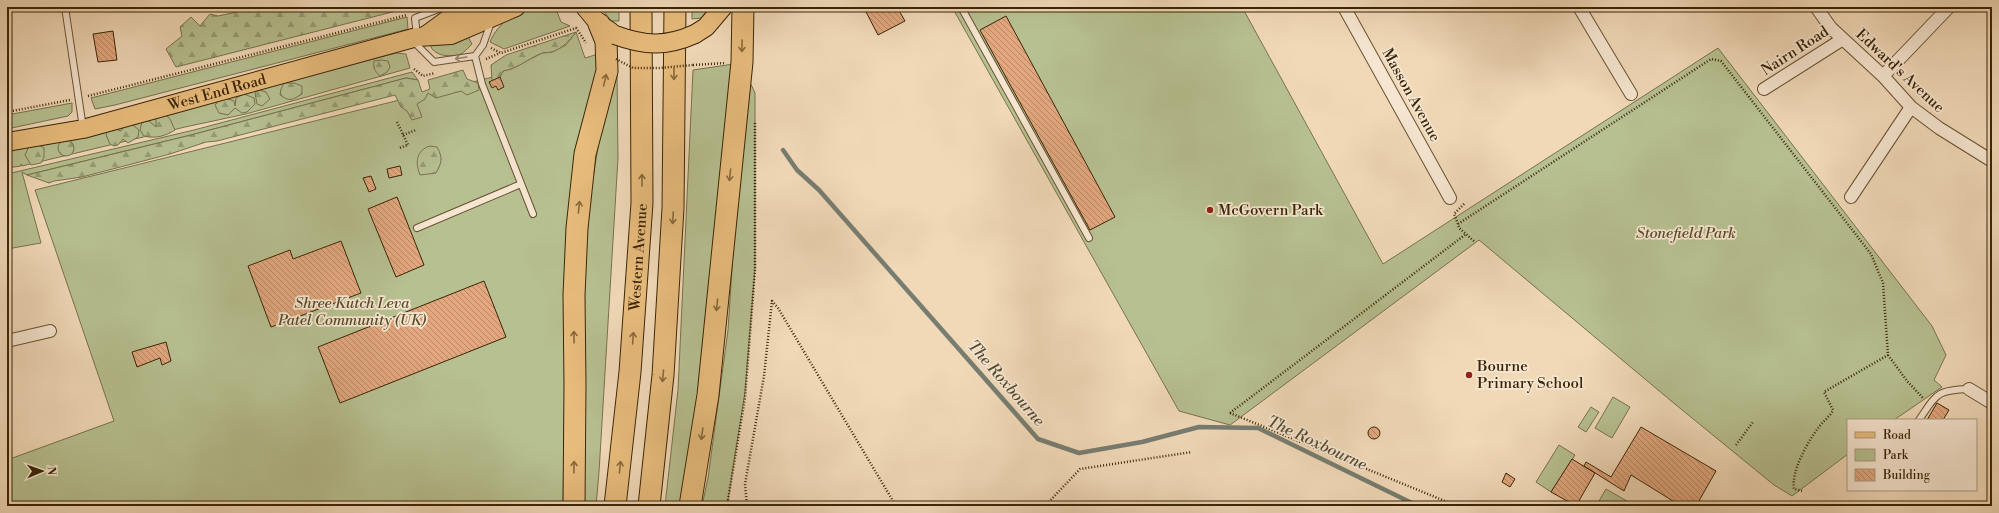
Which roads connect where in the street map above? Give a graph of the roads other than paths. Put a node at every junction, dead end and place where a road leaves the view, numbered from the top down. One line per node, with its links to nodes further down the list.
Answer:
1 (65, 7): 23 (lane)
2 (444, 7): 16 (lane)
3 (477, 7): 16 (main road, West End Road)
4 (516, 7): 15 (main road, West End Road)
5 (641, 7): 38 (highway, Western Avenue, one-way to 5)
6 (675, 7): 39 (highway, one-way to 39)
7 (723, 7): 14 (main road, bridge)
8 (743, 7): 40 (highway, one-way to 40)
9 (961, 7): 31 (lane)
10 (1344, 7): 28 (street, Masson Avenue)
11 (1579, 7): 21 (street)
12 (1816, 7): 17 (street, Edward's Avenue)
13 (1949, 7): 19 (street)
14 (593, 17): 37 (highway, one-way to 14)
15 (492, 18): 16 (main road, West End Road); 18 (lane)
16 (418, 37): 18 (lane, one-way to 16); 23 (main road, West End Road)
17 (1843, 39): 19 (street, Edward's Avenue); 20 (street, Nairn Road)
18 (475, 56): 26 (lane)
19 (1883, 76): 22 (street, Edward's Avenue)
20 (1764, 89)
21 (1631, 94)
22 (1911, 107): 25 (street, Edward's Avenue); 27 (street)
23 (83, 129): 24 (main road, West End Road)
24 (7, 142)
25 (1992, 161)
26 (521, 184): 29 (lane); 30 (lane)
27 (1851, 197)
28 (1450, 198)
29 (533, 214)
30 (417, 228)
31 (1089, 238)
32 (50, 331): 33 (street)
33 (7, 341)
34 (1969, 389): 35 (street); 36 (lane)
35 (1992, 403)
36 (1920, 419)
37 (574, 506)
38 (616, 506)
39 (649, 506)
40 (690, 506)

